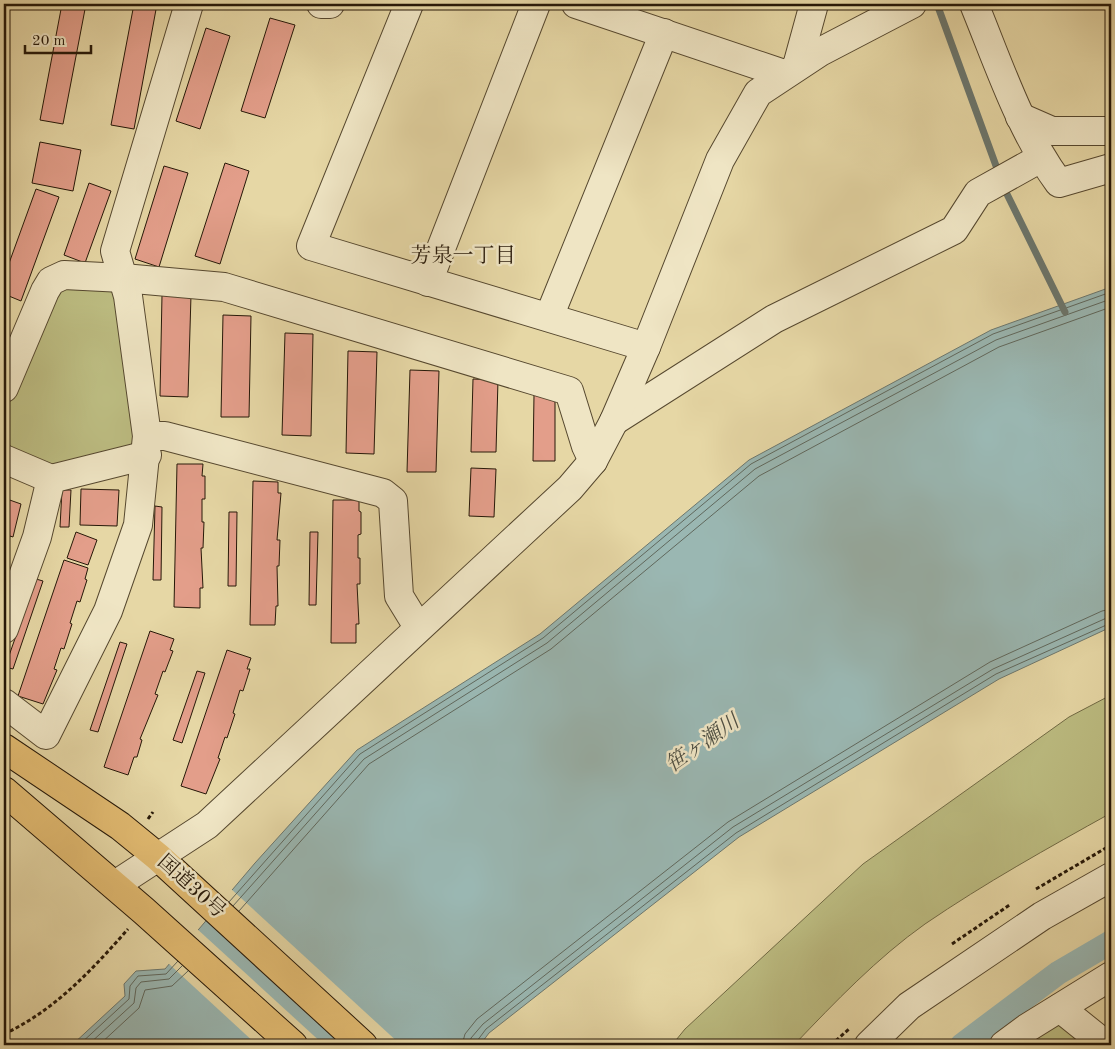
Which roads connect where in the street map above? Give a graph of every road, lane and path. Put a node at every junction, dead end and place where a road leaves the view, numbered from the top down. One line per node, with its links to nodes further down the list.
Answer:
1 (189, 4): 17 (street)
2 (321, 4): 3 (street)
3 (330, 4)
4 (409, 4): 18 (street)
5 (536, 4): 18 (street)
6 (576, 4): 10 (street)
7 (814, 4): 12 (street)
8 (912, 4): 12 (street)
9 (974, 4): 13 (street)
10 (634, 13): 11 (street)
11 (664, 33): 12 (street); 19 (street)
12 (790, 70): 20 (street)
13 (1020, 117): 14 (street); 15 (street)
14 (1111, 131)
15 (1029, 164): 16 (street); 22 (street)
16 (1111, 168)
17 (123, 278): 21 (street); 23 (street); 25 (street)
18 (428, 282): 19 (street)
19 (549, 317): 20 (street)
20 (646, 347): 22 (street)
21 (4, 388)
22 (614, 421): 25 (street)
23 (147, 446): 26 (street); 27 (street); 29 (street)
24 (4, 459): 26 (street)
25 (593, 461): 27 (street)
26 (51, 479): 28 (street)
27 (418, 627): 32 (street)
28 (4, 629)
29 (4, 703)
30 (4, 748): 32 (highway, 国道30号)
31 (4, 791): 34 (highway)
32 (158, 857): 34 (street); 40 (highway, 国道30号)
33 (1111, 877): 41 (street)
34 (115, 886): 35 (highway)
35 (142, 922): 38 (path); 39 (highway)
36 (1111, 976): 37 (street)
37 (1060, 1008): 42 (street); 43 (street)
38 (4, 1034)
39 (293, 1045)
40 (363, 1045)
41 (869, 1045)
42 (1004, 1045)
43 (1106, 1045)

